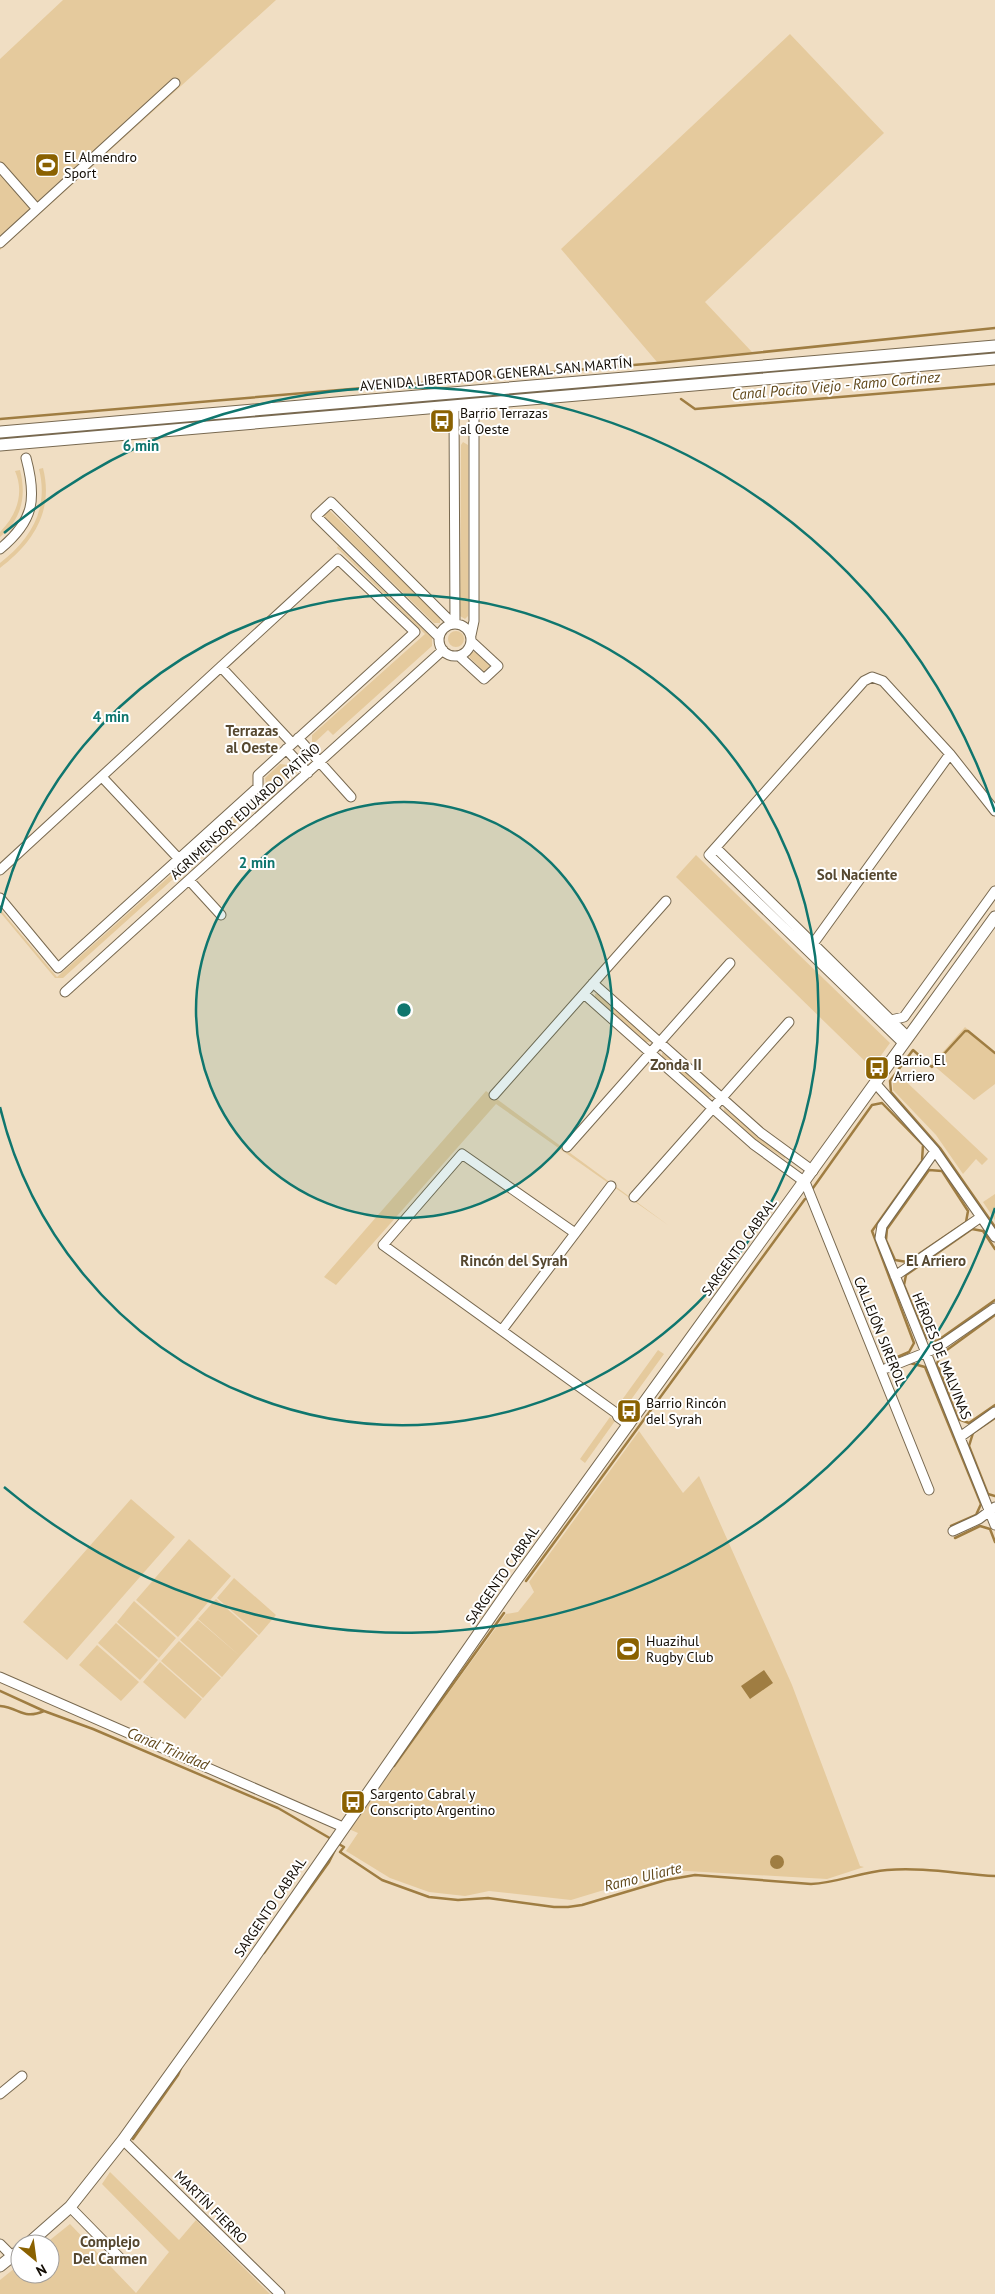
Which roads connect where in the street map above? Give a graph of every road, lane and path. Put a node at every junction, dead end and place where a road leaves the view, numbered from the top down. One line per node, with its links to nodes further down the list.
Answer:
1 (175, 83): 3 (street)
2 (0, 166): 3 (street)
3 (36, 210): 4 (street)
4 (0, 243)
5 (995, 346): 9 (main road, AVENIDA LIBERTADOR GENERAL SAN MARTÍN)
6 (995, 360): 7 (main road, AVENIDA LIBERTADOR GENERAL SAN MARTÍN)
7 (474, 405): 8 (main road, AVENIDA LIBERTADOR GENERAL SAN MARTÍN); 17 (street)
8 (454, 406): 10 (main road, AVENIDA LIBERTADOR GENERAL SAN MARTÍN); 15 (street)
9 (229, 412): 10 (main road); 11 (main road, AVENIDA LIBERTADOR GENERAL SAN MARTÍN)
10 (230, 425): 12 (main road, AVENIDA LIBERTADOR GENERAL SAN MARTÍN)
11 (0, 432)
12 (0, 445)
13 (26, 458): 14 (street)
14 (0, 549)
15 (454, 624): 16 (street); 16 (street); 17 (street)
16 (440, 637): 18 (street)
17 (471, 639): 19 (street); 19 (street)
18 (443, 650): 19 (street); 23 (street, AGRIMENSOR EDUARDO PATIÑO)
19 (459, 656)
20 (221, 666): 21 (street); 21 (street); 25 (street)
21 (292, 744): 23 (street); 24 (street); 28 (street)
22 (950, 754): 27 (street); 36 (street); 36 (street)
23 (320, 762): 24 (street, AGRIMENSOR EDUARDO PATIÑO); 26 (street)
24 (308, 773): 30 (street, AGRIMENSOR EDUARDO PATIÑO)
25 (102, 777): 28 (street); 29 (street)
26 (351, 797)
27 (995, 811)
28 (179, 859): 32 (street)
29 (0, 870)
30 (189, 880): 34 (street); 39 (street, AGRIMENSOR EDUARDO PATIÑO)
31 (995, 890): 42 (street)
32 (0, 898)
33 (666, 901): 38 (street)
34 (221, 915)
35 (995, 917): 44 (main road, SARGENTO CABRAL)
36 (810, 947): 41 (street)
37 (730, 963): 45 (street)
38 (593, 983): 40 (street); 45 (street)
39 (64, 992)
40 (584, 994): 46 (street); 48 (street)
41 (872, 1007): 42 (street); 44 (street)
42 (891, 1020): 44 (street)
43 (789, 1022): 49 (street)
44 (906, 1040): 47 (main road, SARGENTO CABRAL)
45 (660, 1043): 46 (street); 49 (street)
46 (651, 1053): 50 (street); 51 (street)
47 (875, 1083): 52 (street); 53 (main road, SARGENTO CABRAL)
48 (494, 1095)
49 (722, 1098): 50 (street); 53 (street)
50 (713, 1108): 54 (street); 56 (street)
51 (567, 1147)
52 (935, 1152): 57 (street); 60 (street, HÉROES DE MALVINAS)
53 (813, 1171): 54 (main road, SARGENTO CABRAL)
54 (805, 1182): 66 (main road, SARGENTO CABRAL); 68 (street, CALLEJÓN SIREROL)
55 (611, 1186): 58 (street)
56 (634, 1197)
57 (981, 1217): 59 (street); 60 (street)
58 (575, 1233): 62 (street); 62 (street)
59 (995, 1237)
60 (895, 1276): 63 (street, HÉROES DE MALVINAS)
61 (995, 1308): 63 (street)
62 (502, 1330): 66 (street)
63 (926, 1352): 64 (street); 67 (street, HÉROES DE MALVINAS)
64 (887, 1368)
65 (995, 1412): 67 (street)
66 (631, 1422): 73 (main road, SARGENTO CABRAL)
67 (960, 1437): 69 (street, HÉROES DE MALVINAS)
68 (929, 1490)
69 (992, 1509): 70 (street, HÉROES DE MALVINAS); 71 (street)
70 (995, 1525)
71 (953, 1531)
72 (0, 1677): 73 (street)
73 (343, 1827): 76 (main road, SARGENTO CABRAL)
74 (22, 2076): 75 (street)
75 (0, 2094)
76 (123, 2140): 77 (main road, SARGENTO CABRAL); 82 (street, MARTÍN FIERRO)
77 (70, 2207): 78 (main road, SARGENTO CABRAL); 80 (street)
78 (39, 2234)
79 (10, 2258): 81 (main road)
80 (120, 2258)
81 (0, 2266)
82 (280, 2294)

